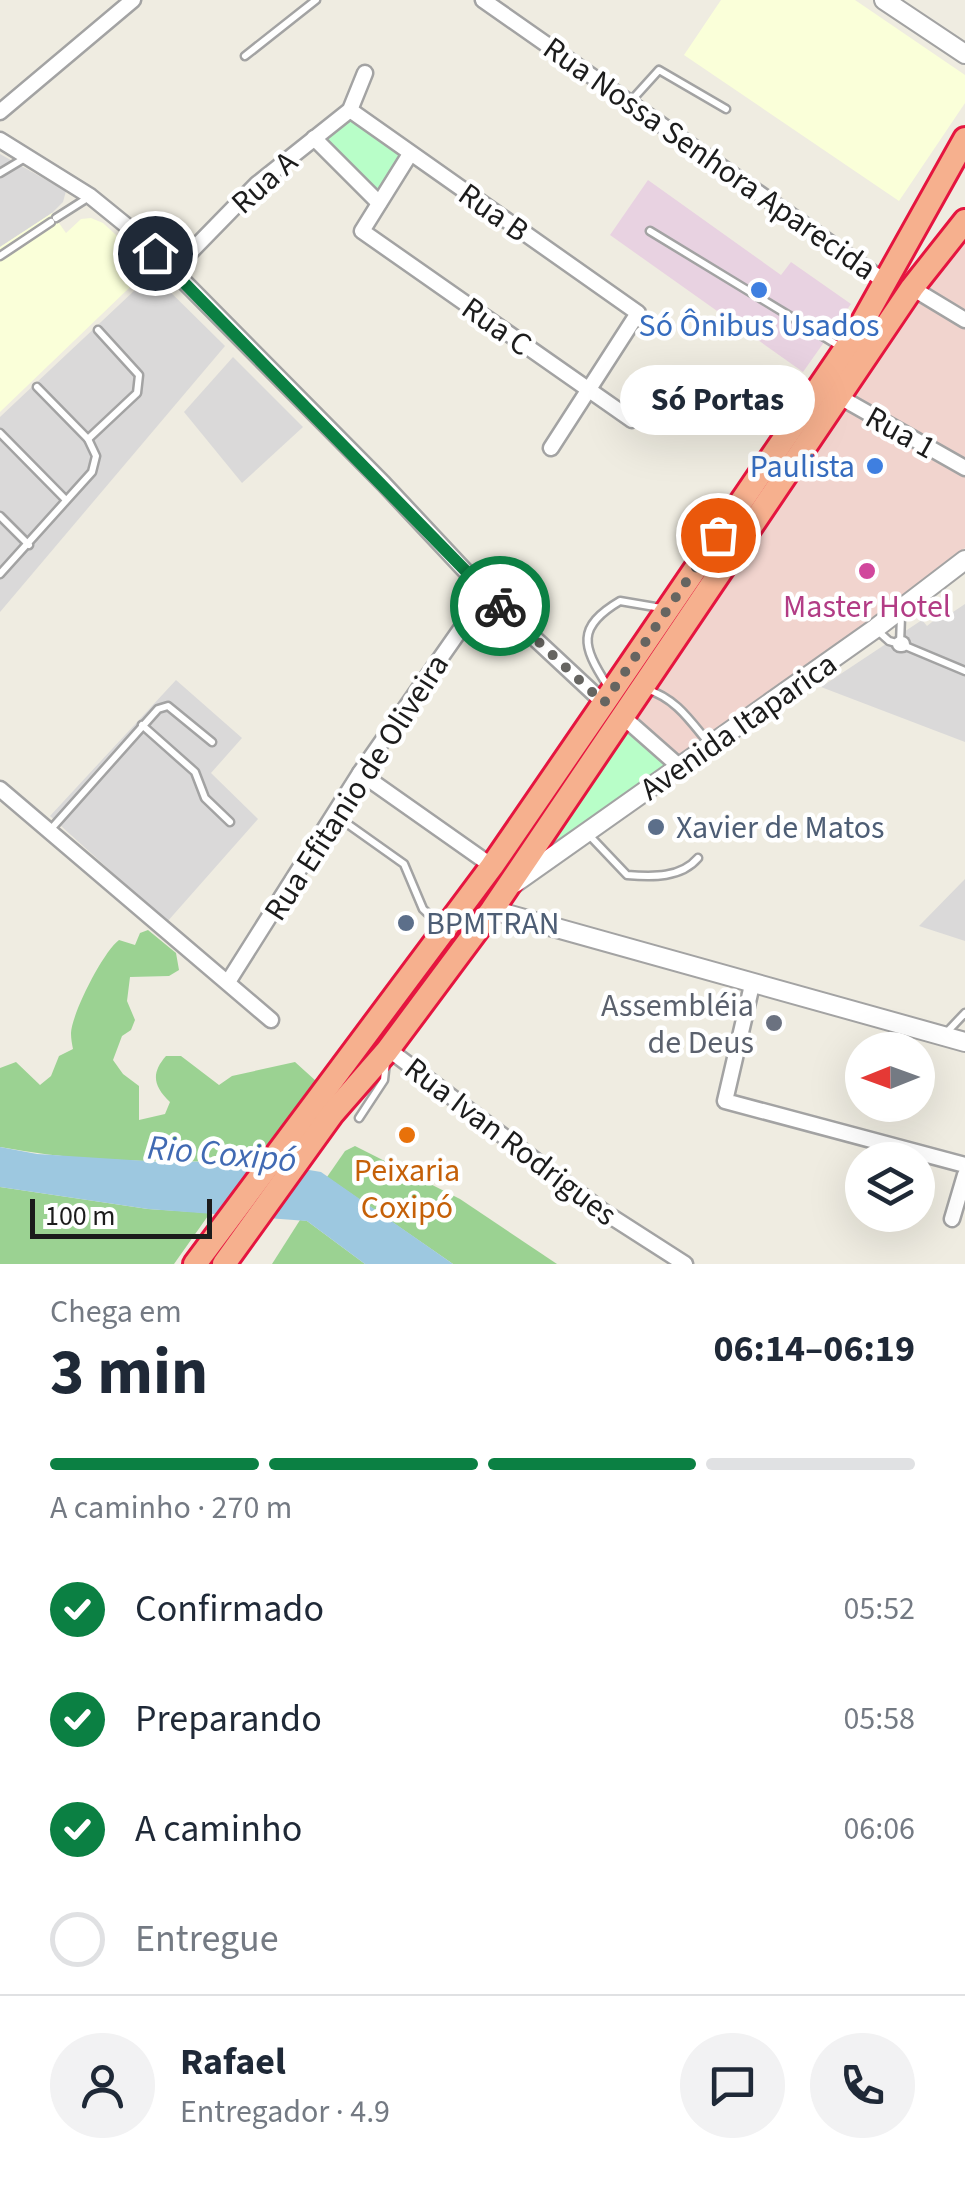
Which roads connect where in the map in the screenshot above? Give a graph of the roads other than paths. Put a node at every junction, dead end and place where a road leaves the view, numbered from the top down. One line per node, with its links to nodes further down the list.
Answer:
1 (133, 0): 11 (street)
2 (316, 0): 6 (lane)
3 (483, 0): 8 (street, Rua Nossa Senhora Aparecida)
4 (884, 0): 5 (street)
5 (965, 54)
6 (245, 56)
7 (365, 73): 10 (street)
8 (630, 103): 9 (lane); 26 (street, Rua Nossa Senhora Aparecida)
9 (726, 109)
10 (350, 110): 12 (street, Rua A); 15 (street, Rua B)
11 (0, 112)
12 (314, 138): 21 (street, Rua A); 25 (street, Rua A)
13 (965, 139): 17 (highway)
14 (0, 140): 16 (street)
15 (410, 154): 21 (street); 32 (street, Rua B)
16 (26, 157): 18 (lane); 20 (street)
17 (948, 168): 19 (highway); 26 (highway)
18 (0, 173)
19 (965, 186)
20 (90, 196): 24 (lane); 25 (street)
21 (379, 204): 32 (street, Rua C)
22 (965, 221): 27 (highway)
23 (650, 231): 30 (lane)
24 (0, 256)
25 (172, 271): 44 (street)
26 (887, 282): 30 (highway)
27 (912, 288): 28 (street); 33 (highway)
28 (965, 320)
29 (98, 330): 36 (lane)
30 (844, 350): 46 (highway)
31 (37, 387): 36 (lane)
32 (588, 390): 34 (street, Rua C); 37 (street)
33 (838, 396): 38 (street, Rua 1); 50 (highway)
34 (632, 420)
35 (0, 433): 39 (lane)
36 (88, 438): 39 (lane)
37 (551, 448)
38 (965, 468)
39 (65, 499): 41 (lane)
40 (0, 516): 41 (lane)
41 (29, 544): 43 (lane)
42 (965, 560): 45 (street, Avenida Itaparica)
43 (0, 574)
44 (486, 593): 51 (street); 56 (street, Rua Efitanio de Oliveira)
45 (908, 602): 47 (street, Avenida Itaparica); 48 (lane)
46 (667, 610): 51 (highway); 51 (lane)
47 (876, 628): 48 (lane); 54 (street, Avenida Itaparica)
48 (901, 644): 49 (lane)
49 (965, 670)
50 (641, 688): 51 (highway); 54 (lane)
51 (613, 704): 55 (street); 63 (highway); 64 (highway)
52 (142, 725): 53 (lane); 59 (lane); 60 (lane)
53 (212, 742)
54 (711, 746): 55 (street, Avenida Itaparica)
55 (680, 768): 61 (street, Avenida Itaparica)
56 (360, 773): 58 (street, Rua Efitanio de Oliveira); 63 (street)
57 (0, 790): 60 (street)
58 (334, 814): 67 (lane); 68 (street, Rua Efitanio de Oliveira)
59 (230, 822)
60 (48, 832): 68 (street)
61 (587, 833): 62 (lane); 64 (street, Avenida Itaparica)
62 (698, 858)
63 (492, 866): 67 (highway)
64 (516, 877): 65 (highway); 66 (street)
65 (492, 910): 66 (street); 74 (highway)
66 (528, 921): 69 (street)
67 (445, 929): 75 (highway)
68 (228, 982): 71 (street)
69 (752, 985): 72 (street); 77 (street)
70 (964, 1016): 72 (lane)
71 (271, 1020)
72 (943, 1036): 73 (street)
73 (965, 1042)
74 (388, 1050): 75 (highway); 76 (lane); 82 (street, Rua Ivan Rodrigues)
75 (320, 1112): 80 (highway); 81 (highway)
76 (358, 1118)
77 (965, 1165)
78 (965, 1174): 79 (street)
79 (952, 1220)
80 (195, 1264)
81 (224, 1264)
82 (685, 1264)

